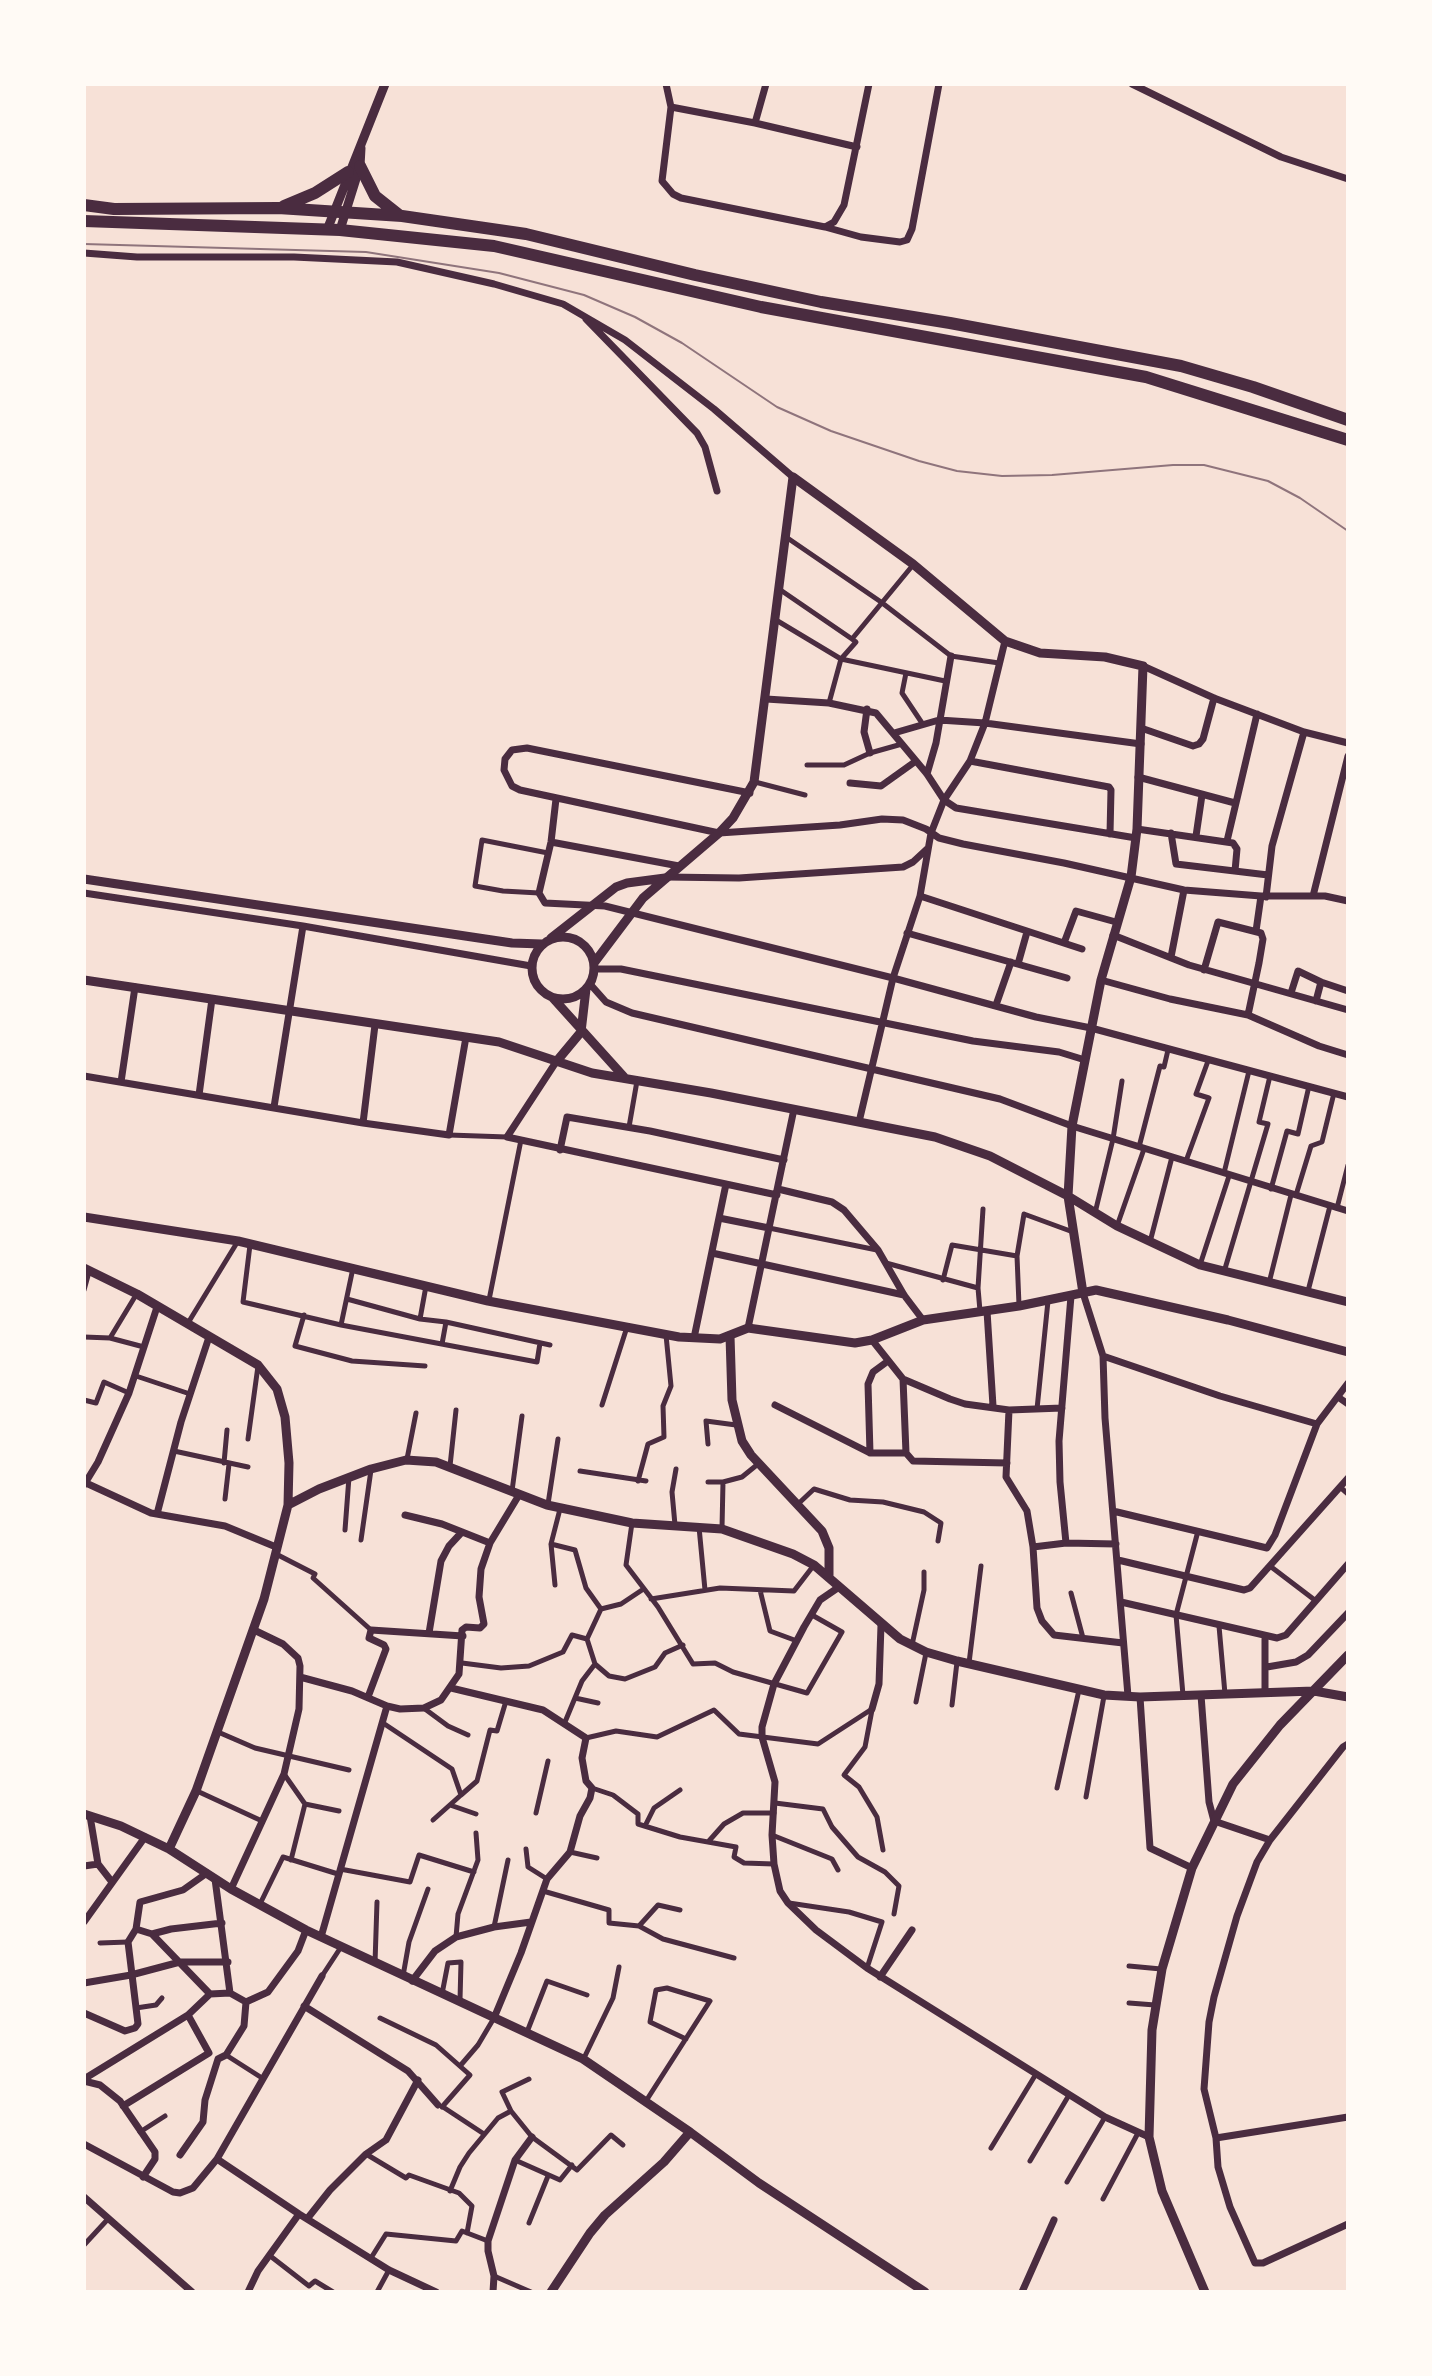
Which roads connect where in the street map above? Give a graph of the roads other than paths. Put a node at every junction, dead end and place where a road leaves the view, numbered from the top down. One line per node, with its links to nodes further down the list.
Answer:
1 (385, 84): 10 (street)
2 (666, 84): 7 (street)
3 (766, 84): 8 (street)
4 (869, 84): 9 (street)
5 (939, 84): 17 (street)
6 (1132, 84): 11 (street)
7 (671, 107): 8 (street); 17 (street)
8 (755, 123): 9 (street)
9 (857, 147): 17 (street)
10 (354, 169): 13 (highway); 14 (street); 15 (highway)
11 (1348, 179)
12 (84, 205): 13 (highway)
13 (278, 208): 14 (highway)
14 (339, 213): 15 (highway); 18 (street)
15 (402, 216): 21 (highway)
16 (84, 221): 18 (highway)
17 (825, 227)
18 (334, 230): 22 (highway)
19 (84, 253): 20 (street)
20 (579, 312): 23 (street); 24 (street)
21 (1348, 420)
22 (1348, 440)
23 (793, 477): 25 (street); 26 (street)
24 (717, 491)
25 (785, 537): 27 (street); 28 (street)
26 (913, 564): 28 (street); 31 (street)
27 (778, 588): 29 (street); 30 (street)
28 (881, 602): 30 (street); 32 (street)
29 (775, 620): 33 (street); 39 (street)
30 (852, 639): 33 (street)
31 (1005, 641): 34 (street); 35 (street)
32 (951, 656): 34 (street); 37 (street)
33 (841, 659): 36 (street); 40 (street)
34 (999, 663): 45 (street)
35 (1143, 666): 38 (street); 46 (street)
36 (906, 673): 37 (street); 44 (street)
37 (945, 681): 43 (street)
38 (1214, 698): 42 (street); 46 (street)
39 (766, 699): 40 (street); 59 (street)
40 (829, 703): 41 (street)
41 (867, 709): 48 (street); 52 (street)
42 (1257, 714): 47 (street); 66 (street)
43 (939, 720): 44 (street); 45 (street); 57 (street)
44 (922, 723): 48 (street)
45 (985, 723): 51 (street); 55 (street)
46 (1141, 728): 51 (street)
47 (1304, 732): 50 (street); 79 (street)
48 (894, 733): 49 (street)
49 (903, 743): 52 (street); 54 (street)
50 (1348, 743)
51 (1141, 744): 58 (street)
52 (870, 753): 56 (street)
53 (1348, 756): 88 (street)
54 (916, 761): 57 (street); 60 (street)
55 (970, 761): 65 (street); 71 (street)
56 (807, 765)
57 (927, 774): 65 (street)
58 (1138, 777): 63 (street); 69 (street)
59 (754, 782): 61 (street); 62 (street)
60 (850, 783)
61 (750, 793): 64 (street); 67 (street)
62 (805, 795)
63 (1202, 795): 66 (street); 72 (street)
64 (556, 799): 67 (street); 74 (street)
65 (944, 800): 68 (street); 71 (street)
66 (1235, 803): 73 (street)
67 (719, 833): 68 (street); 77 (street)
68 (931, 833): 75 (street); 81 (street)
69 (1137, 833): 70 (street); 71 (street); 81 (street)
70 (1171, 833): 72 (street); 78 (street)
71 (1110, 834)
72 (1196, 836): 73 (street)
73 (1227, 841): 78 (street)
74 (551, 842): 76 (street); 77 (street)
75 (928, 848): 80 (street); 86 (street)
76 (549, 853): 85 (street); 85 (street)
77 (679, 866): 80 (street)
78 (1235, 871): 79 (street)
79 (1268, 875): 87 (street)
80 (666, 877): 90 (street); 91 (street)
81 (1131, 877): 83 (street); 92 (street)
82 (84, 879): 99 (street)
83 (1184, 890): 87 (street); 102 (street)
84 (84, 893): 93 (street)
85 (539, 893): 90 (street)
86 (920, 896): 95 (street); 96 (street)
87 (1264, 896): 88 (street); 94 (street)
88 (1313, 896): 89 (street)
89 (1348, 901)
90 (593, 904): 91 (street); 98 (street)
91 (631, 914): 105 (street); 107 (street)
92 (1116, 922): 97 (street); 100 (street)
93 (303, 926): 103 (street); 122 (street)
94 (1256, 931): 106 (street); 112 (street)
95 (1027, 932): 100 (street); 104 (street)
96 (907, 933): 104 (street); 107 (street)
97 (1113, 935): 102 (street); 110 (street)
98 (546, 941): 99 (street); 103 (street); 105 (street)
99 (512, 943): 103 (street)
100 (1064, 943): 101 (street)
101 (1082, 949)
102 (1171, 957): 106 (street)
103 (531, 963): 117 (street)
104 (1014, 963): 108 (street); 120 (street)
105 (594, 966): 113 (street); 124 (street)
106 (1204, 970): 112 (street)
107 (893, 978): 120 (street); 124 (street)
108 (1067, 978)
109 (84, 980): 114 (street)
110 (1101, 980): 123 (street); 126 (street)
111 (1321, 982): 115 (street); 116 (street); 119 (street)
112 (1255, 983): 116 (street); 123 (street)
113 (588, 986): 117 (street); 127 (street); 134 (street)
114 (135, 987): 118 (street); 141 (street)
115 (1348, 991)
116 (1291, 993): 119 (street)
117 (552, 997): 127 (street)
118 (212, 999): 122 (street); 144 (street)
119 (1316, 1001): 121 (street)
120 (996, 1005): 126 (street)
121 (1348, 1010)
122 (290, 1012): 125 (street); 146 (street)
123 (1248, 1015): 130 (street)
124 (882, 1022): 131 (street); 134 (street)
125 (375, 1025): 128 (street); 149 (street)
126 (1091, 1028): 129 (street); 131 (street)
127 (581, 1032): 133 (street); 138 (street)
128 (466, 1037): 133 (street); 152 (street)
129 (1168, 1050): 132 (street); 156 (street)
130 (1348, 1055)
131 (1085, 1060): 150 (street)
132 (1208, 1061): 135 (street); 160 (street)
133 (556, 1062): 138 (street); 153 (street)
134 (872, 1069): 148 (street); 150 (street)
135 (1249, 1071): 136 (street); 162 (street)
136 (1270, 1075): 142 (street); 163 (street)
137 (84, 1076): 141 (street)
138 (626, 1079): 139 (street)
139 (637, 1081): 147 (street); 151 (street)
140 (1122, 1081): 154 (street)
141 (121, 1082): 144 (street)
142 (1309, 1086): 143 (street); 165 (street)
143 (1334, 1093): 145 (street); 168 (street)
144 (199, 1095): 146 (street)
145 (1348, 1097)
146 (274, 1107): 149 (street)
147 (794, 1109): 148 (street); 159 (street)
148 (859, 1122): 167 (street)
149 (363, 1123): 152 (street)
150 (1072, 1126): 154 (street); 167 (street)
151 (629, 1127): 157 (street); 159 (street)
152 (449, 1135): 153 (street)
153 (507, 1137): 155 (street)
154 (1113, 1139): 156 (street); 172 (street)
155 (521, 1140): 157 (street); 203 (street)
156 (1142, 1148): 158 (street); 175 (street)
157 (560, 1150): 164 (street)
158 (1172, 1157): 160 (street); 179 (street)
159 (784, 1160): 166 (street)
160 (1186, 1162): 162 (street)
161 (1348, 1165): 169 (street)
162 (1226, 1175): 163 (street); 187 (street)
163 (1250, 1182): 165 (street); 190 (street)
164 (726, 1184): 166 (street); 174 (street)
165 (1271, 1189): 168 (street)
166 (777, 1192): 176 (street); 182 (street)
167 (1068, 1196): 172 (street); 177 (street)
168 (1293, 1196): 169 (street); 192 (street)
169 (1333, 1207): 171 (street); 196 (street)
170 (983, 1209): 181 (street)
171 (1348, 1211)
172 (1095, 1213): 175 (street)
173 (84, 1217): 178 (street)
174 (719, 1218): 176 (street); 183 (street)
175 (1117, 1226): 179 (street)
176 (769, 1228): 182 (street); 186 (street)
177 (1073, 1232): 184 (street); 197 (street)
178 (238, 1241): 180 (street); 212 (street)
179 (1150, 1243): 187 (street)
180 (251, 1244): 188 (street); 208 (street)
181 (981, 1248): 184 (street); 191 (street); 194 (street)
182 (878, 1250): 185 (street)
183 (712, 1253): 186 (street); 221 (street)
184 (1017, 1256): 205 (street)
185 (886, 1263): 191 (street); 199 (street)
186 (761, 1264): 199 (street); 215 (street)
187 (1200, 1265): 190 (street)
188 (353, 1268): 193 (street); 201 (street)
189 (86, 1269): 195 (street); 198 (street)
190 (1224, 1273): 192 (street)
191 (943, 1280): 194 (street)
192 (1269, 1284): 196 (street)
193 (426, 1286): 203 (street); 209 (street)
194 (978, 1288): 207 (street)
195 (84, 1290)
196 (1308, 1292): 204 (street)
197 (1083, 1293): 200 (street); 227 (street); 228 (street)
198 (137, 1294): 206 (street); 220 (street)
199 (904, 1295): 210 (street)
200 (1071, 1296): 202 (street); 243 (street)
201 (347, 1299): 209 (street); 213 (street)
202 (1049, 1300): 205 (street); 244 (street)
203 (488, 1301): 214 (street)
204 (1348, 1302)
205 (1019, 1306): 207 (street)
206 (157, 1307): 212 (street); 226 (street)
207 (984, 1311): 210 (street); 242 (street)
208 (304, 1315): 213 (street); 231 (street)
209 (420, 1319): 211 (street)
210 (923, 1320): 222 (street)
211 (446, 1322): 223 (street); 224 (street)
212 (187, 1324): 219 (street)
213 (341, 1325): 224 (street)
214 (627, 1326): 216 (street); 240 (street)
215 (748, 1328): 217 (street); 222 (street)
216 (665, 1334): 221 (street); 269 (street)
217 (730, 1336): 221 (street); 250 (street)
218 (84, 1337): 220 (street)
219 (209, 1337): 230 (street); 236 (street)
220 (110, 1338): 226 (street)
221 (694, 1338)
222 (872, 1340): 229 (street)
223 (540, 1343): 224 (street); 225 (street)
224 (442, 1344)
225 (550, 1345)
226 (144, 1347): 232 (street)
227 (1348, 1352)
228 (1103, 1356): 249 (street); 282 (street)
229 (888, 1361): 233 (street); 256 (street)
230 (258, 1365): 252 (street); 279 (street)
231 (425, 1366)
232 (136, 1376): 235 (street); 236 (street)
233 (903, 1379): 242 (street); 257 (street)
234 (1348, 1383): 237 (street)
235 (129, 1393): 238 (street); 273 (street)
236 (190, 1394): 255 (street)
237 (1338, 1397): 239 (street); 249 (street)
238 (84, 1400)
239 (1348, 1404)
240 (602, 1405)
241 (775, 1405): 256 (street)
242 (993, 1406): 246 (street)
243 (1062, 1408): 244 (street); 295 (street)
244 (1037, 1409): 246 (street)
245 (456, 1410): 263 (street)
246 (1009, 1410): 260 (street)
247 (416, 1413): 258 (street)
248 (522, 1416): 275 (street)
249 (1317, 1424): 299 (street)
250 (736, 1425): 254 (street); 261 (street)
251 (227, 1430): 259 (street)
252 (248, 1439)
253 (558, 1439): 280 (street)
254 (708, 1444)
255 (174, 1451): 259 (street); 283 (street)
256 (870, 1453): 257 (street)
257 (906, 1453): 260 (street)
258 (406, 1460): 263 (street); 264 (street)
259 (227, 1463): 262 (street); 277 (street)
260 (1007, 1463): 298 (street)
261 (759, 1464): 272 (street); 278 (street)
262 (248, 1467)
263 (450, 1467): 275 (street)
264 (371, 1469): 267 (street); 292 (street)
265 (676, 1469): 286 (street)
266 (580, 1471): 269 (street)
267 (349, 1476): 279 (street); 289 (street)
268 (1348, 1478): 274 (street)
269 (638, 1481): 270 (street)
270 (646, 1481)
271 (708, 1482): 272 (street)
272 (723, 1482): 288 (street)
273 (85, 1484): 283 (street)
274 (1340, 1487): 276 (street); 304 (street)
275 (516, 1493): 280 (street); 294 (street)
276 (1348, 1494)
277 (225, 1499)
278 (798, 1504): 293 (street); 308 (street)
279 (288, 1505): 300 (street)
280 (547, 1505): 281 (street)
281 (560, 1508): 285 (street); 296 (street)
282 (1113, 1511): 290 (street); 297 (street)
283 (157, 1514): 300 (street)
284 (405, 1515): 291 (street)
285 (632, 1523): 286 (street); 311 (street)
286 (675, 1526): 287 (street)
287 (699, 1526): 288 (street); 312 (street)
288 (722, 1529): 303 (street)
289 (345, 1530)
290 (1198, 1531): 299 (street); 307 (street)
291 (462, 1532): 294 (street); 326 (street)
292 (361, 1540)
293 (938, 1541)
294 (490, 1543): 327 (street)
295 (1066, 1543): 297 (street); 298 (street)
296 (551, 1544): 309 (street); 318 (street)
297 (1116, 1544): 301 (street)
298 (1033, 1547): 330 (street)
299 (1267, 1548): 304 (street)
300 (275, 1550): 324 (street); 325 (street)
301 (1118, 1560): 307 (street); 317 (street)
302 (1348, 1564): 316 (street)
303 (814, 1565): 308 (street); 313 (street)
304 (1271, 1565): 307 (street); 316 (street)
305 (981, 1566): 339 (street)
306 (924, 1572): 334 (street)
307 (1187, 1577): 321 (street)
308 (829, 1578): 310 (street)
309 (555, 1585)
310 (839, 1587): 320 (street); 322 (street)
311 (642, 1590): 315 (street); 318 (street)
312 (705, 1590): 313 (street); 315 (street)
313 (760, 1590): 331 (street)
314 (1071, 1593): 330 (street)
315 (650, 1599): 333 (street)
316 (1316, 1601): 328 (street)
317 (1121, 1602): 321 (street); 332 (street)
318 (601, 1609): 329 (street)
319 (1348, 1613): 341 (street)
320 (812, 1615): 331 (street); 343 (street)
321 (1176, 1615): 323 (street); 352 (street)
322 (881, 1625): 334 (street); 363 (street)
323 (1219, 1626): 328 (street); 348 (street)
324 (254, 1630): 342 (street); 366 (street)
325 (371, 1630): 326 (street); 353 (street)
326 (429, 1633): 327 (street)
327 (463, 1636): 338 (street)
328 (1265, 1637): 341 (street)
329 (587, 1639): 338 (street); 340 (street)
330 (1083, 1639): 332 (street)
331 (797, 1641): 343 (street)
332 (1123, 1643): 351 (street)
333 (683, 1645): 340 (street); 343 (street)
334 (912, 1646): 335 (street)
335 (926, 1652): 337 (street); 358 (street)
336 (1348, 1655): 346 (street)
337 (957, 1661): 339 (street); 360 (street)
338 (462, 1663): 344 (street)
339 (969, 1663): 345 (street)
340 (595, 1664): 356 (street)
341 (1267, 1667): 347 (street)
342 (300, 1677): 353 (street); 371 (street)
343 (774, 1684): 368 (street)
344 (451, 1688): 357 (street); 362 (street)
345 (1079, 1689): 349 (street); 376 (street)
346 (1314, 1691): 347 (street); 355 (street); 391 (street)
347 (1265, 1693): 348 (street)
348 (1225, 1694): 350 (street)
349 (1104, 1695): 351 (street); 380 (street)
350 (1201, 1695): 352 (street); 391 (street)
351 (1128, 1696): 354 (street)
352 (1183, 1696): 354 (street)
353 (368, 1697): 361 (street)
354 (1140, 1697): 408 (street)
355 (1348, 1697)
356 (575, 1698): 359 (street); 364 (street)
357 (506, 1701): 364 (street); 379 (street)
358 (916, 1702)
359 (598, 1703)
360 (952, 1705)
361 (387, 1706): 362 (street); 365 (street)
362 (424, 1708): 367 (street)
363 (872, 1709): 368 (street); 400 (street)
364 (565, 1722): 369 (street)
365 (382, 1723): 379 (street); 410 (street)
366 (218, 1732): 371 (street); 378 (street)
367 (468, 1735)
368 (762, 1737): 369 (street); 381 (street)
369 (586, 1738): 375 (street)
370 (1348, 1744): 396 (street)
371 (289, 1755): 373 (street); 374 (street)
372 (548, 1761): 385 (street)
373 (349, 1770)
374 (284, 1774): 382 (street); 390 (street)
375 (592, 1788): 392 (street); 401 (street)
376 (1057, 1788)
377 (680, 1790): 392 (street)
378 (196, 1791): 390 (street); 398 (street)
379 (461, 1795): 383 (street)
380 (1086, 1797)
381 (775, 1803): 386 (street); 424 (street)
382 (305, 1804): 384 (street); 403 (street)
383 (450, 1805): 387 (street); 389 (street)
384 (339, 1811)
385 (536, 1813)
386 (775, 1813): 394 (street); 397 (street)
387 (476, 1814)
388 (87, 1815): 395 (street); 405 (street)
389 (433, 1820)
390 (262, 1821): 415 (street)
391 (1214, 1821): 396 (street); 408 (street)
392 (645, 1826): 397 (street)
393 (476, 1833): 411 (street)
394 (772, 1835): 406 (street); 409 (street)
395 (145, 1837): 398 (street); 414 (street)
396 (1270, 1840): 494 (street)
397 (708, 1842): 406 (street)
398 (169, 1849): 412 (street)
399 (526, 1849): 413 (street)
400 (883, 1850)
401 (570, 1852): 402 (street); 413 (street)
402 (597, 1858)
403 (291, 1860): 410 (street); 421 (street)
404 (508, 1860): 429 (street)
405 (98, 1864): 407 (street); 414 (street)
406 (774, 1864): 420 (street)
407 (84, 1866)
408 (1192, 1868): 446 (street)
409 (838, 1870)
410 (338, 1872): 411 (street); 434 (street)
411 (474, 1872): 435 (street)
412 (211, 1876): 415 (street); 427 (street); 430 (street)
413 (547, 1879): 417 (street)
414 (112, 1882): 422 (street)
415 (231, 1889): 421 (street)
416 (428, 1889): 450 (street)
417 (543, 1891): 426 (street); 428 (street)
418 (84, 1902): 422 (street)
419 (377, 1902): 442 (street)
420 (788, 1903): 445 (street); 445 (street)
421 (260, 1904): 431 (street)
422 (93, 1908): 425 (street)
423 (680, 1910): 428 (street)
424 (894, 1914)
425 (84, 1922)
426 (531, 1922): 429 (street); 466 (street)
427 (222, 1923): 433 (street); 441 (street)
428 (639, 1926): 439 (street)
429 (494, 1927): 435 (street)
430 (136, 1929): 433 (street); 436 (street)
431 (306, 1930): 434 (street); 457 (street)
432 (912, 1930): 449 (street)
433 (152, 1934): 440 (street)
434 (321, 1937): 438 (street)
435 (456, 1937): 450 (street)
436 (128, 1942): 437 (street); 447 (street)
437 (100, 1943)
438 (341, 1947): 442 (street); 448 (street)
439 (734, 1958)
440 (180, 1962): 441 (street); 447 (street); 453 (street)
441 (228, 1962): 452 (street)
442 (375, 1964): 450 (street)
443 (1129, 1966): 446 (street)
444 (619, 1967): 473 (street)
445 (867, 1968): 449 (street)
446 (1162, 1969): 460 (street)
447 (131, 1975): 451 (street); 462 (street)
448 (322, 1976): 461 (street)
449 (880, 1977): 475 (street)
450 (408, 1979): 454 (street)
451 (84, 1983)
452 (230, 1993): 453 (street); 457 (street)
453 (210, 1994): 464 (street)
454 (442, 1995): 458 (street); 458 (street)
455 (587, 1995): 468 (street)
456 (162, 1998): 462 (street)
457 (246, 2002): 472 (street)
458 (460, 2003): 466 (street)
459 (1129, 2003): 460 (street)
460 (1155, 2005): 493 (street)
461 (304, 2006): 476 (street); 479 (street)
462 (136, 2008): 467 (street)
463 (84, 2013): 467 (street)
464 (188, 2015): 470 (street); 471 (street)
465 (380, 2018): 474 (street)
466 (494, 2018): 468 (street); 474 (street)
467 (135, 2028): 470 (street)
468 (527, 2032): 473 (street)
469 (686, 2039): 469 (street); 481 (street)
470 (147, 2040): 478 (street)
471 (209, 2053): 472 (street); 482 (street)
472 (222, 2057): 476 (street); 499 (street)
473 (583, 2059): 481 (street)
474 (460, 2066): 483 (street)
475 (1036, 2073): 480 (street); 497 (street)
476 (262, 2078): 500 (street)
477 (529, 2079): 484 (street)
478 (84, 2080): 482 (street)
479 (418, 2080): 483 (street); 498 (street)
480 (1070, 2094): 486 (street); 502 (street)
481 (646, 2101): 489 (street)
482 (123, 2106): 488 (street)
483 (440, 2106): 491 (street)
484 (511, 2111): 491 (street); 492 (street)
485 (165, 2116): 488 (street)
486 (1105, 2117): 490 (street); 506 (street)
487 (1348, 2117): 494 (street)
488 (140, 2132): 505 (street)
489 (690, 2132): 529 (street); 530 (street)
490 (1138, 2133): 493 (street); 509 (street)
491 (484, 2134): 507 (street)
492 (532, 2137): 501 (street); 503 (street)
493 (1149, 2137): 532 (street)
494 (1216, 2138): 514 (street)
495 (84, 2144): 505 (street)
496 (623, 2145): 503 (street)
497 (991, 2148)
498 (366, 2154): 507 (street); 510 (street)
499 (180, 2155)
500 (217, 2159): 505 (street); 510 (street)
501 (515, 2160): 504 (street); 516 (street)
502 (1030, 2161)
503 (572, 2165): 504 (street)
504 (548, 2176): 513 (street)
505 (143, 2177)
506 (1067, 2182)
507 (450, 2191): 515 (street)
508 (84, 2197): 511 (street)
509 (1103, 2199)
510 (303, 2217): 518 (street); 519 (street)
511 (108, 2219): 517 (street); 522 (street)
512 (1054, 2220): 531 (street)
513 (529, 2223)
514 (1348, 2224)
515 (467, 2233): 516 (street); 519 (street)
516 (488, 2241): 521 (street)
517 (85, 2243)
518 (269, 2255): 523 (street); 524 (street)
519 (371, 2258): 520 (street)
520 (389, 2270): 525 (street); 526 (street)
521 (494, 2276): 527 (street); 528 (street)
522 (192, 2292)
523 (248, 2292)
524 (333, 2292)
525 (377, 2292)
526 (436, 2292)
527 (493, 2292)
528 (531, 2292)
529 (551, 2292)
530 (925, 2292)
531 (1022, 2292)
532 (1205, 2292)

